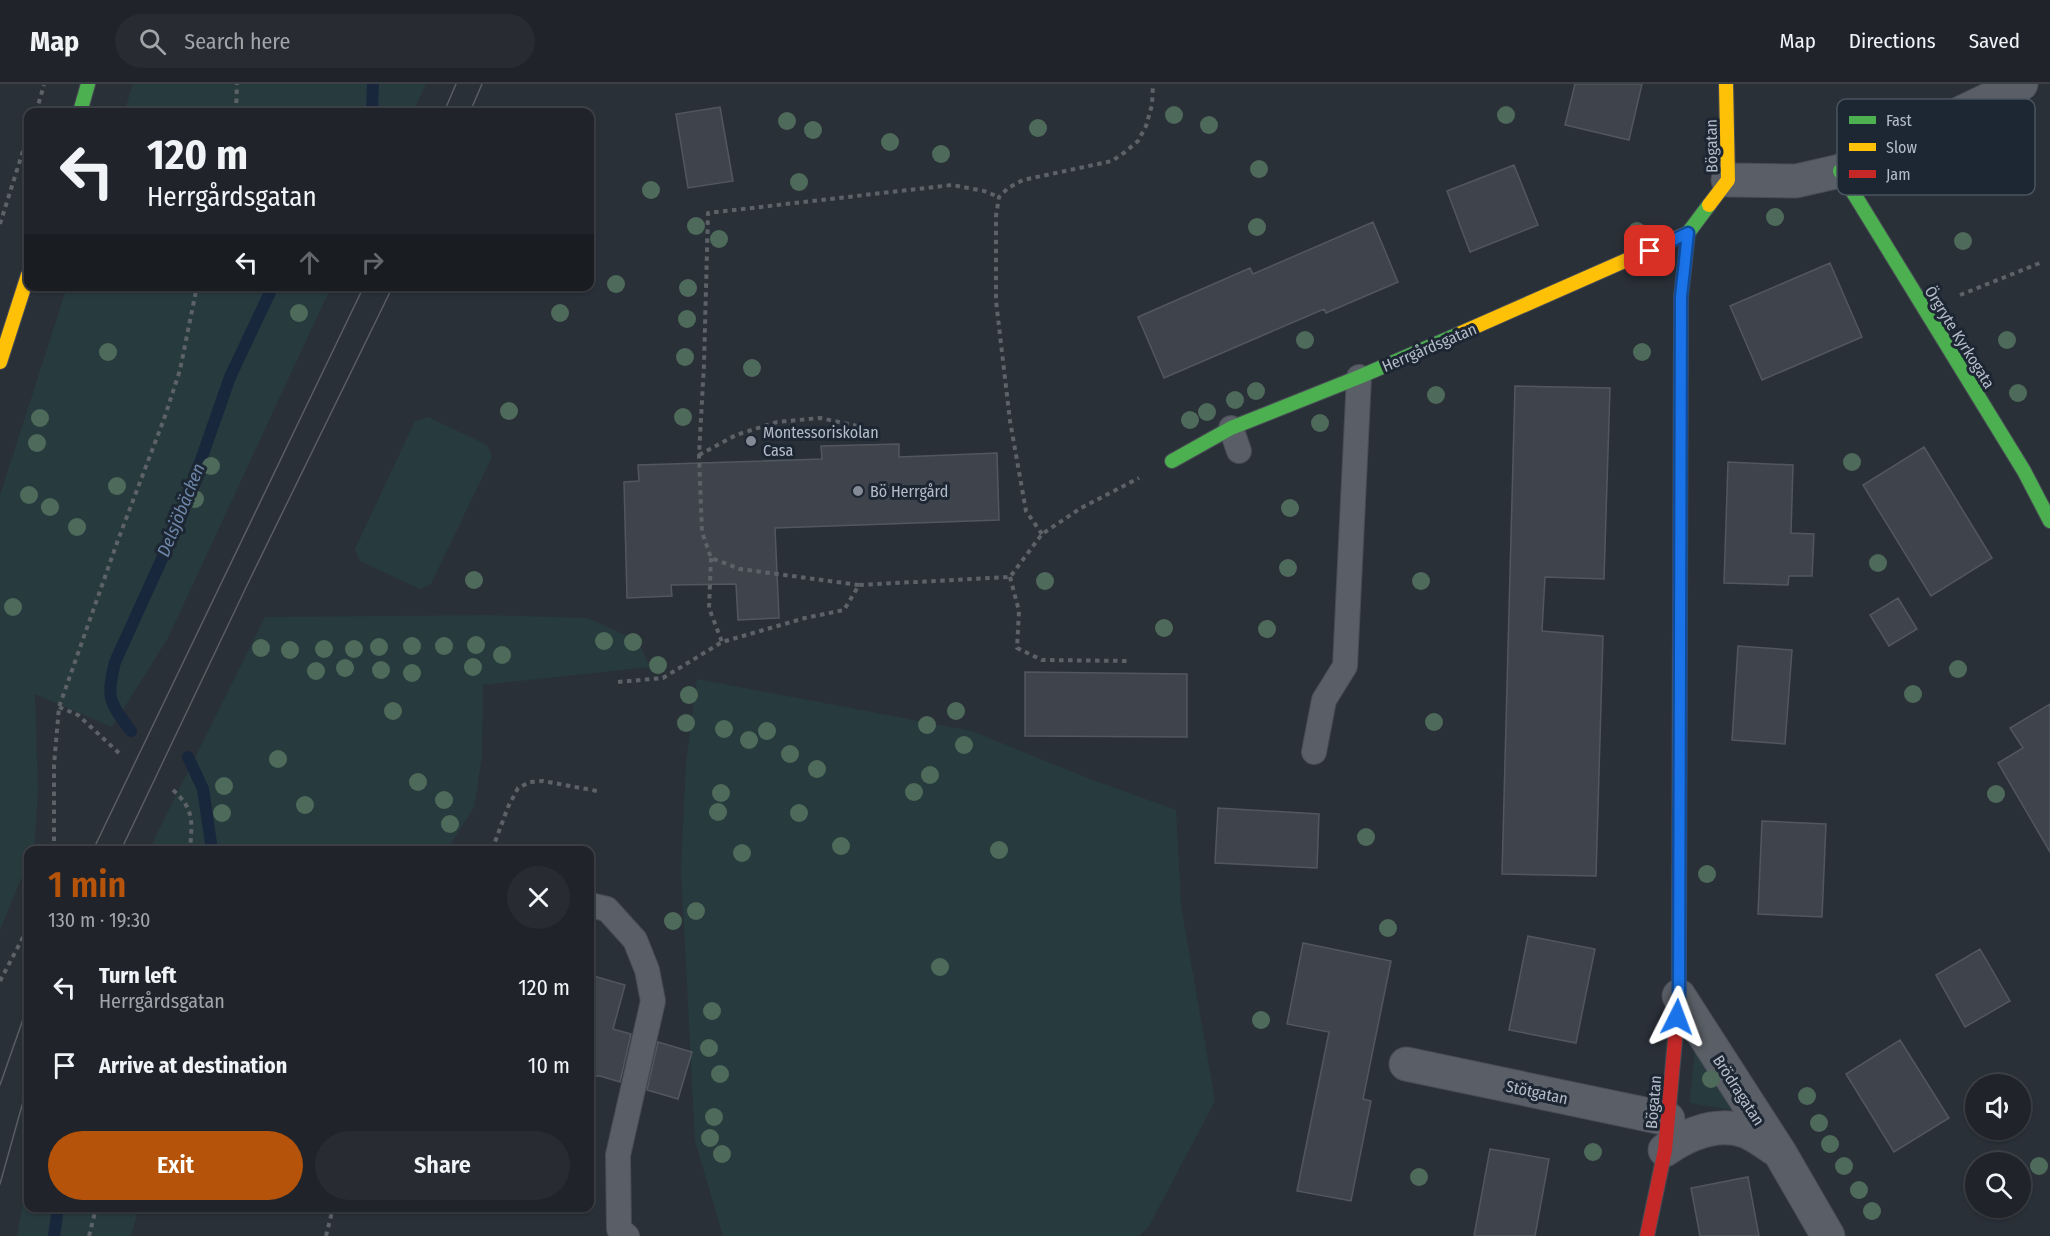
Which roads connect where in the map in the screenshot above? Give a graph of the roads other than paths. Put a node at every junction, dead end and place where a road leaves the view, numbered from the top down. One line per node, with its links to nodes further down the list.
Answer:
1 (88, 84): 5 (street)
2 (1726, 84): 7 (street, Bögatan)
3 (2021, 84): 4 (street)
4 (1990, 99)
5 (81, 108)
6 (1837, 172): 7 (street)
7 (1728, 180): 9 (street, Bögatan)
8 (1855, 195): 14 (street, Örgryte Kyrkogata)
9 (1688, 233): 12 (street, Herrgårdsgatan); 17 (street, Bögatan)
10 (24, 287): 11 (street)
11 (0, 362)
12 (1359, 377): 13 (street, Herrgårdsgatan); 15 (lane)
13 (1172, 461)
14 (2050, 521)
15 (1314, 752)
16 (594, 906): 21 (lane)
17 (1679, 996): 19 (street, Bögatan); 20 (street, Brödragatan)
18 (1406, 1064): 19 (street, Stötgatan)
19 (1667, 1135): 20 (street, Brödragatan); 22 (street, Bögatan)
20 (1780, 1153): 23 (street, Brödragatan)
21 (627, 1236)
22 (1647, 1236)
23 (1828, 1236)

